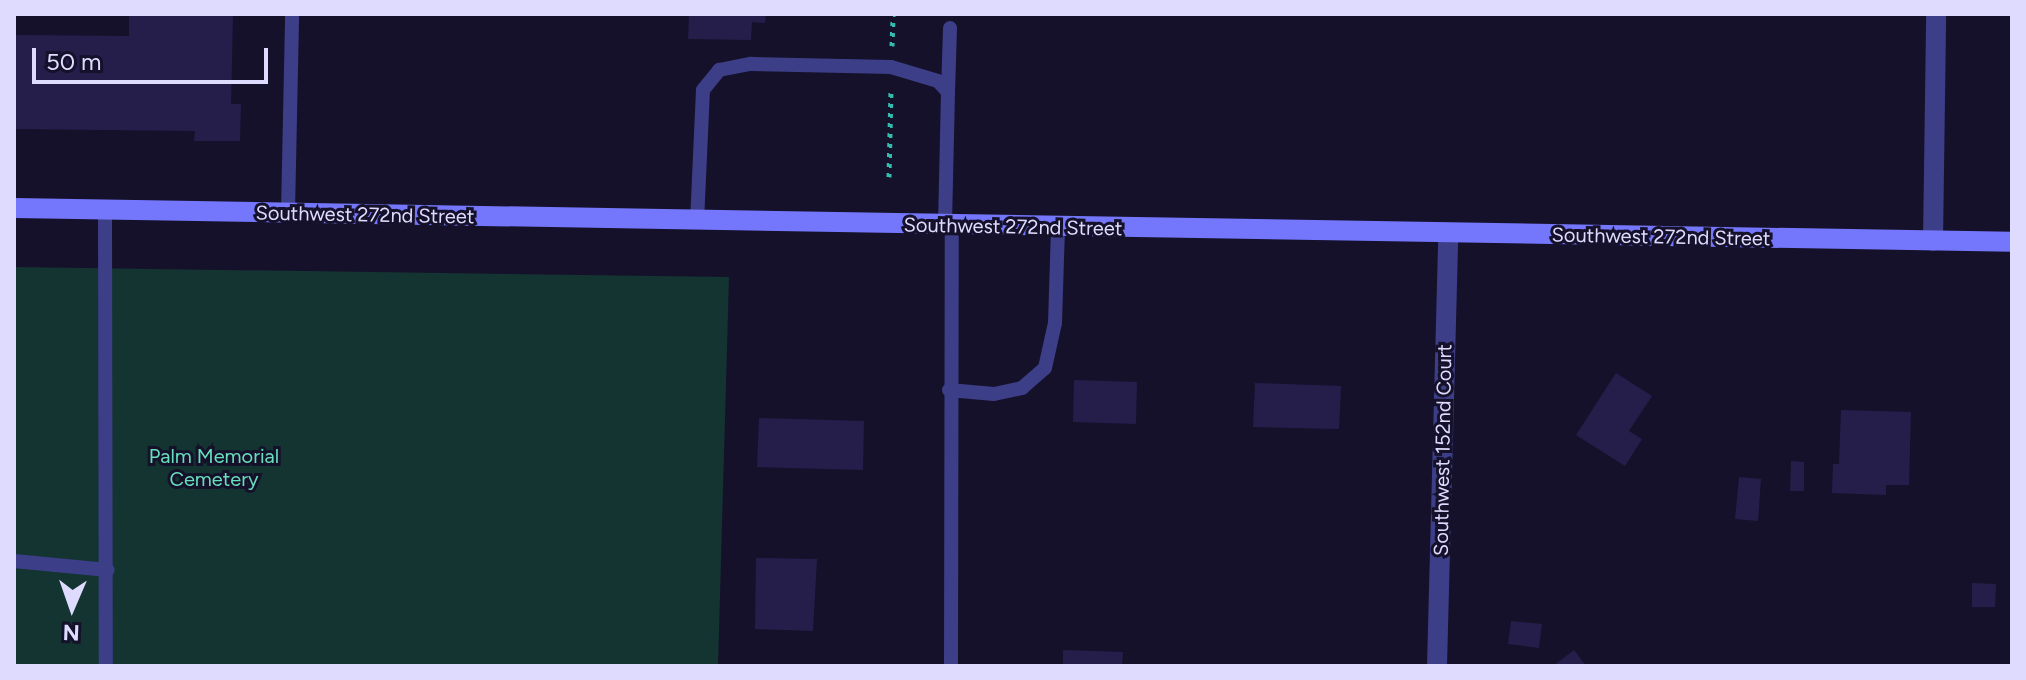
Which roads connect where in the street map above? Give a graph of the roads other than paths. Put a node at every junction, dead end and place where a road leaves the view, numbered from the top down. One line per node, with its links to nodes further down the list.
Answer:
1 (292, 14): 7 (lane)
2 (1936, 14): 12 (street)
3 (950, 28): 4 (lane)
4 (948, 92): 8 (lane); 9 (lane)
5 (14, 208): 6 (street, Southwest 272nd Street)
6 (105, 209): 7 (street, Southwest 272nd Street); 16 (lane)
7 (288, 212): 8 (street, Southwest 272nd Street)
8 (697, 222): 9 (street, Southwest 272nd Street)
9 (949, 226): 10 (street, Southwest 272nd Street); 14 (lane)
10 (1058, 228): 11 (street, Southwest 272nd Street); 14 (lane)
11 (1448, 234): 12 (street, Southwest 272nd Street); 19 (street, Southwest 152nd Court)
12 (1933, 241): 13 (street, Southwest 272nd Street)
13 (2012, 242)
14 (949, 390): 18 (lane)
15 (14, 561): 16 (lane)
16 (108, 570): 17 (lane)
17 (106, 666)
18 (951, 666)
19 (1437, 666)

